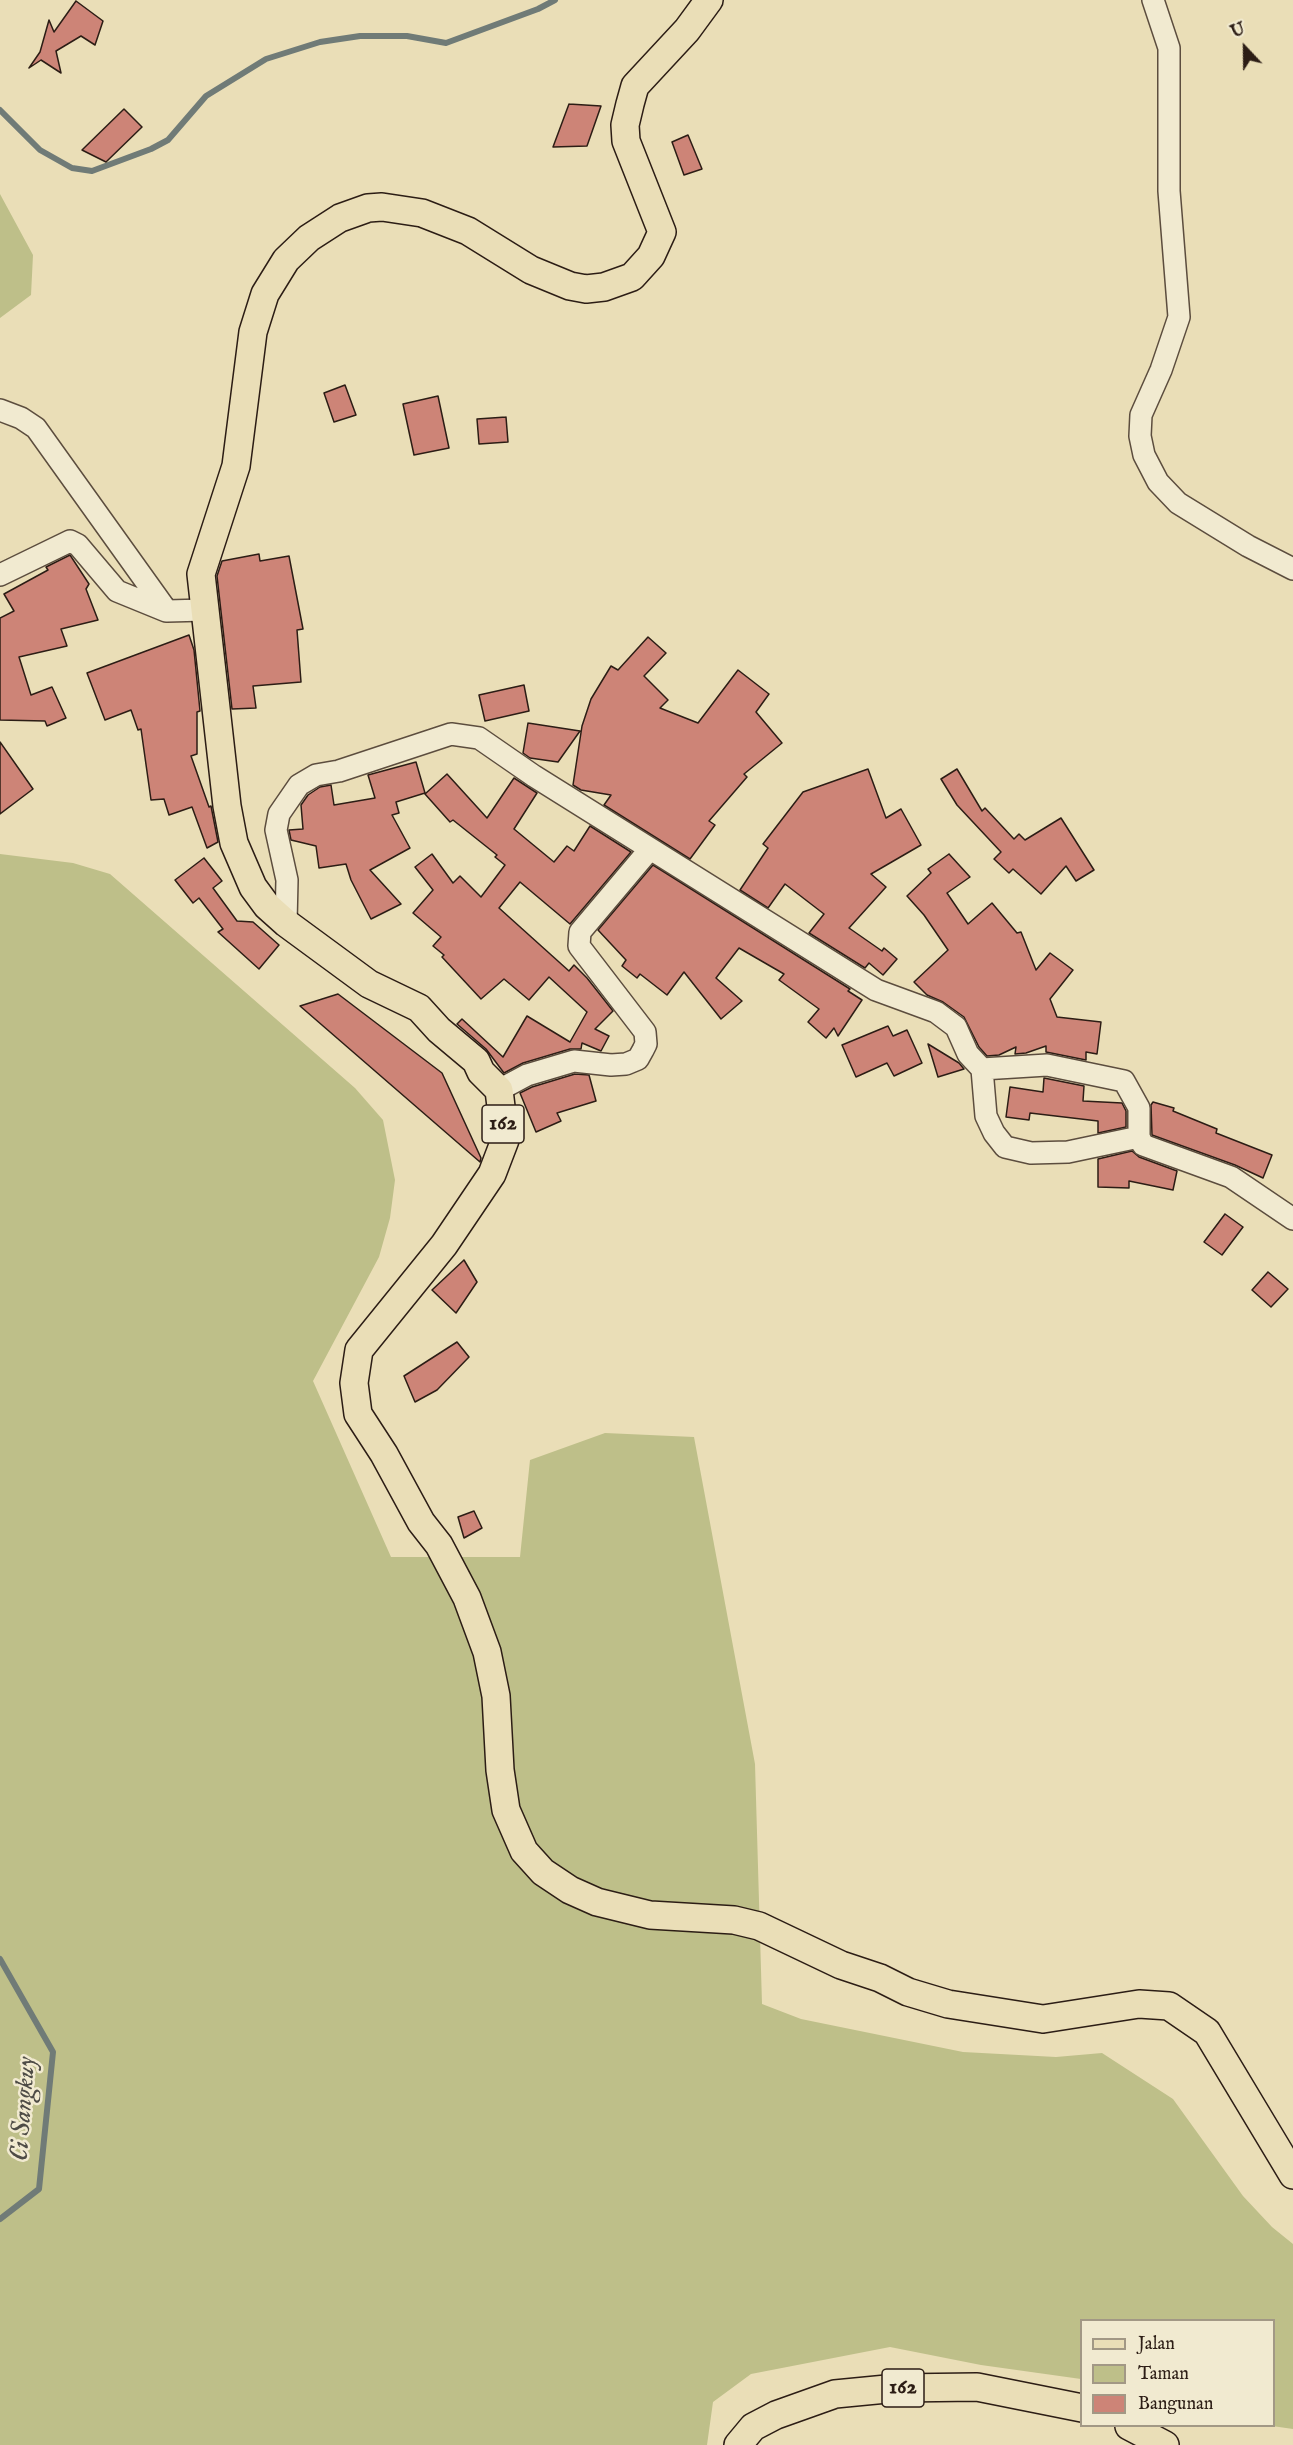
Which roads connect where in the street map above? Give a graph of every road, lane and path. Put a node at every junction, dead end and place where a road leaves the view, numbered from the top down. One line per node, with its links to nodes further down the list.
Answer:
1 (709, 0): 6 (main road, 162)
2 (1153, 0): 4 (street)
3 (0, 410): 7 (street)
4 (1293, 569)
5 (0, 575): 7 (street)
6 (205, 610): 7 (street); 9 (main road, 162)
7 (167, 611)
8 (650, 849): 9 (street); 10 (street); 11 (street)
9 (286, 923): 11 (main road, 162)
10 (982, 1069): 12 (street); 12 (street)
11 (499, 1090): 14 (main road, 162)
12 (1138, 1137): 13 (street)
13 (1293, 1219)
14 (1293, 2175)
15 (1080, 2408): 17 (main road, 162)
16 (1131, 2427): 18 (main road)
17 (738, 2445)
18 (1165, 2445)

